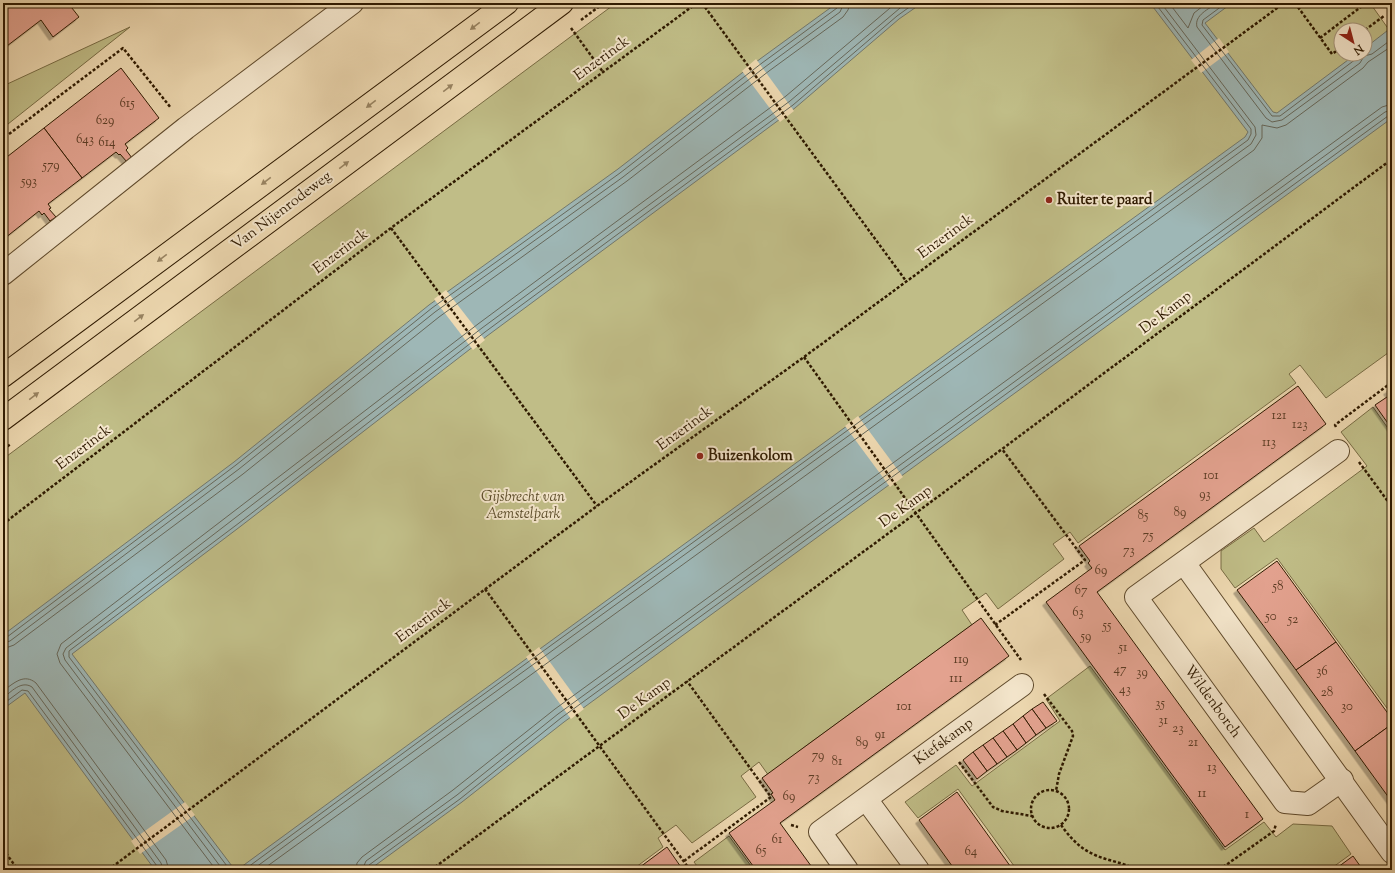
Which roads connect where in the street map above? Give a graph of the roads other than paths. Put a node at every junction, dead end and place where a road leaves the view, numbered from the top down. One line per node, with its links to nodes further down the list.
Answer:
1 (352, 3): 4 (street)
2 (507, 3): 5 (main road, one-way to 5)
3 (562, 3): 6 (main road, Van Nijenrodeweg, one-way to 3)
4 (3, 274)
5 (3, 376)
6 (3, 419)
7 (1347, 454): 8 (street, Wildenborch)
8 (1184, 563): 10 (street); 10 (street, Wildenborch)
9 (1027, 682): 11 (street, Kiefskamp)
10 (1342, 780): 12 (street)
11 (866, 799): 13 (street, Kiefskamp); 14 (street)
12 (1392, 852)
13 (847, 870)
14 (918, 870)

